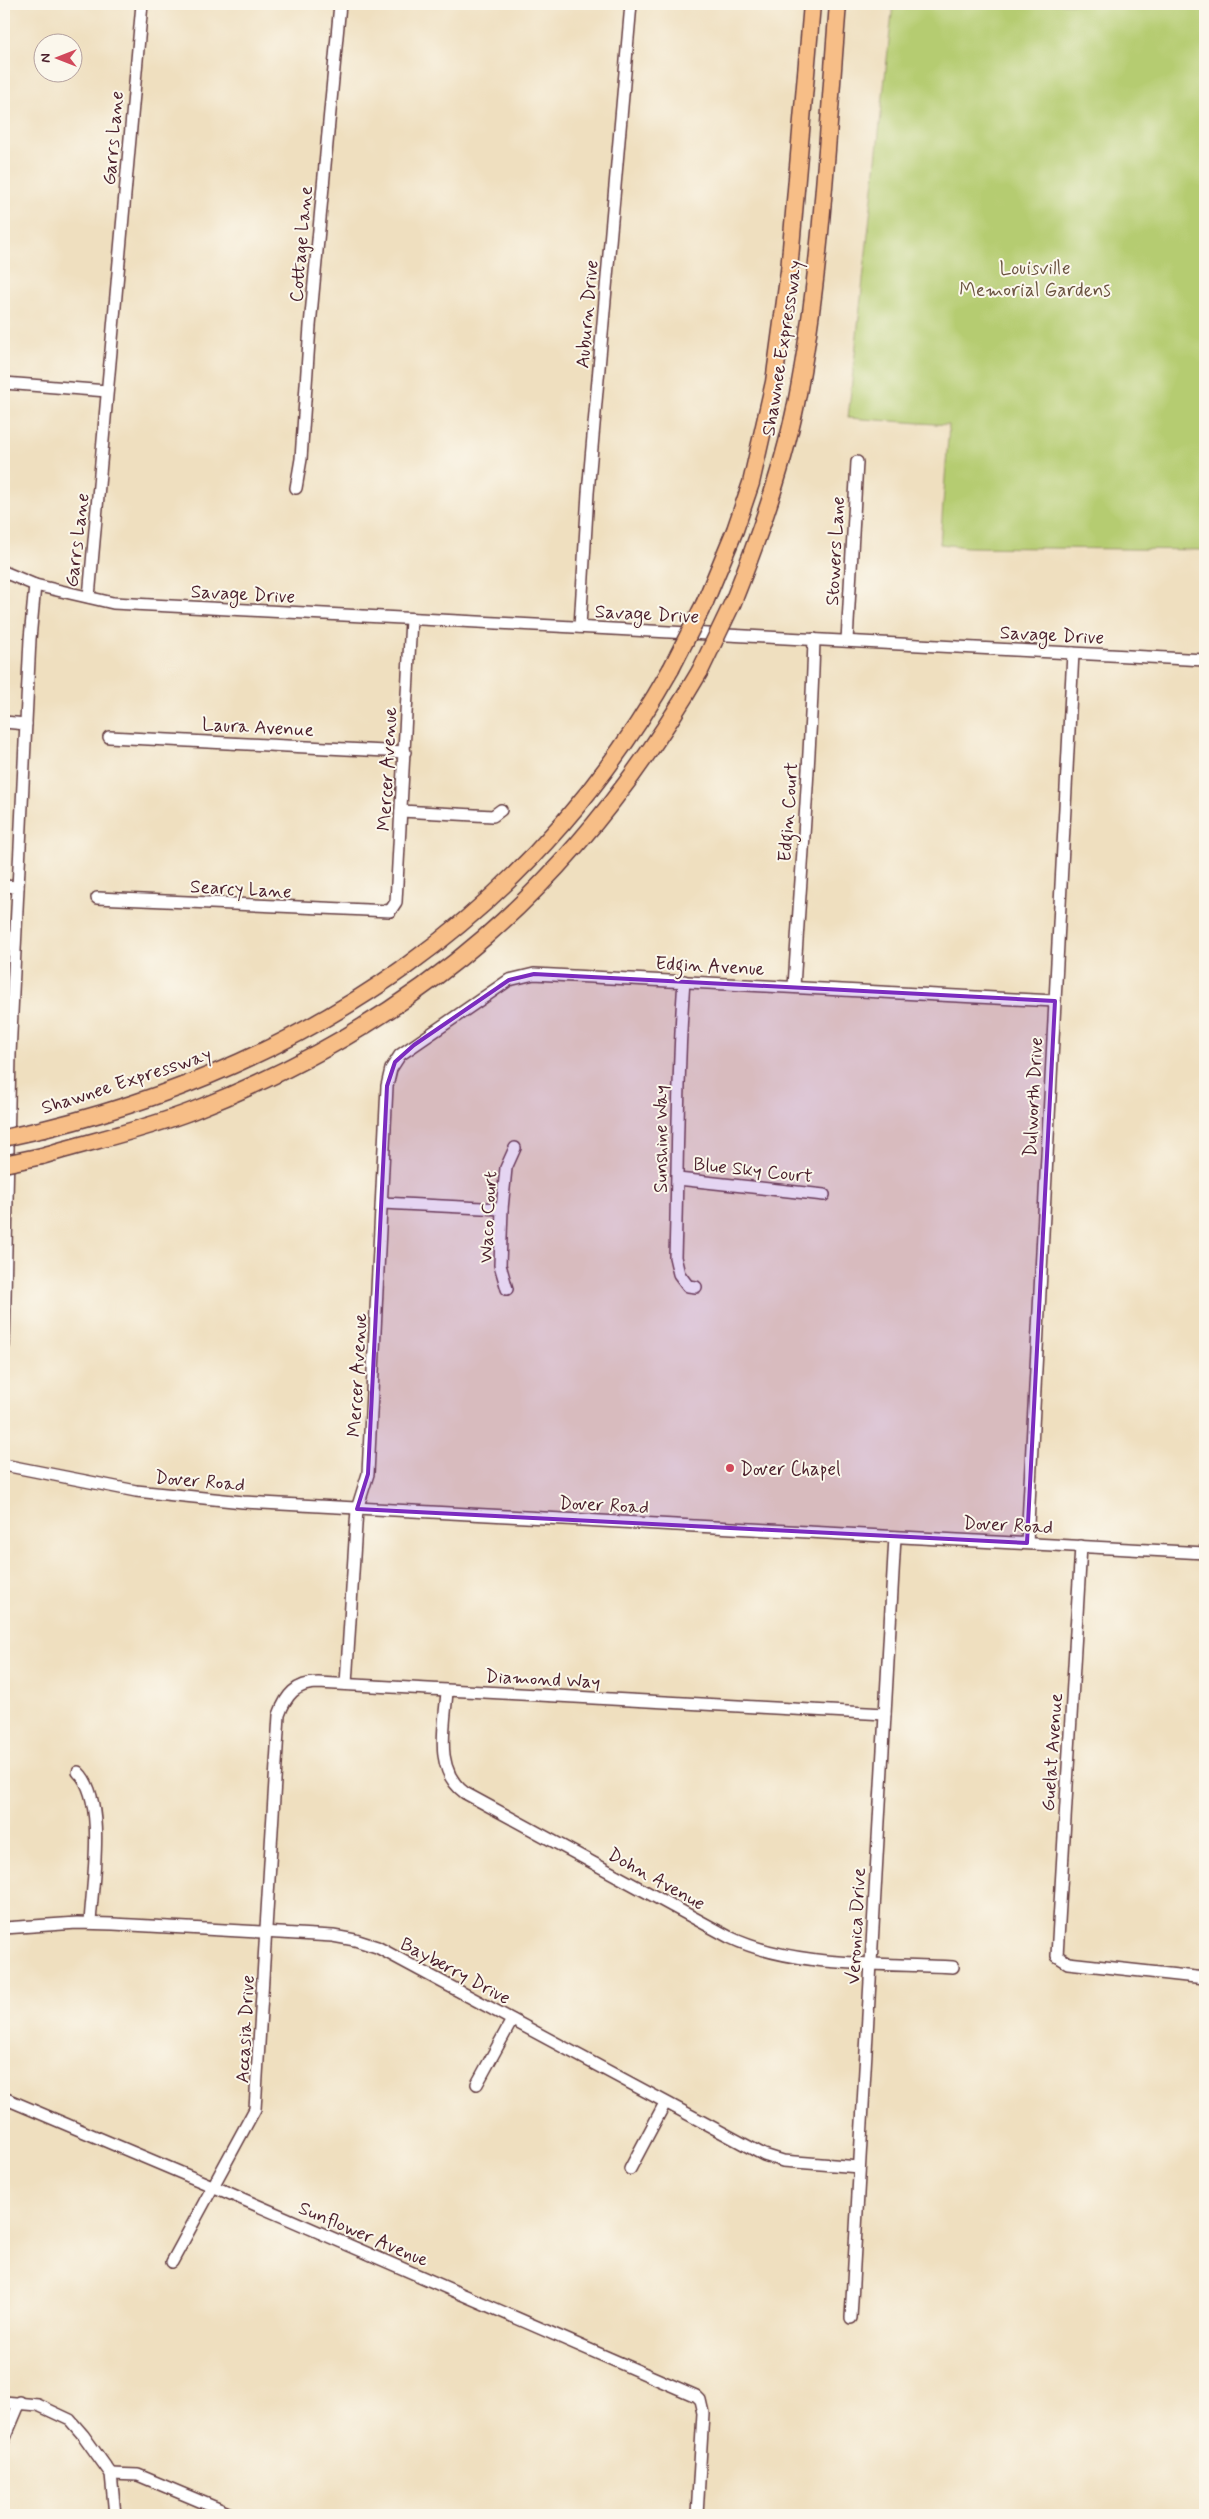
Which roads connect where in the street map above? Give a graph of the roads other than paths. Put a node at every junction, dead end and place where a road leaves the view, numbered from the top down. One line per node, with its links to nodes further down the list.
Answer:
1 (142, 4): 7 (street, Garrs Lane)
2 (340, 4): 9 (street, Cottage Lane)
3 (631, 4): 14 (street, Auburn Drive)
4 (812, 4): 34 (highway, Shawnee Expressway, bridge)
5 (838, 4): 36 (highway, Shawnee Expressway, bridge)
6 (4, 384): 7 (street)
7 (107, 391): 12 (street, Garrs Lane)
8 (857, 462): 16 (street, Stowers Lane)
9 (296, 488)
10 (4, 572): 11 (street)
11 (34, 585): 12 (street, Garrs Lane); 20 (street, Garrs Lane)
12 (89, 597): 13 (street, Savage Drive)
13 (411, 619): 14 (street, Savage Drive); 22 (street, Mercer Avenue)
14 (580, 627): 15 (street, Savage Drive)
15 (814, 639): 16 (street, Savage Drive); 30 (street, Edgin Court)
16 (847, 641): 17 (street, Savage Drive)
17 (1073, 653): 18 (street, Savage Drive); 31 (street, Dulworth Drive)
18 (1205, 660)
19 (4, 722): 20 (street)
20 (26, 724): 26 (street, Garrs Lane)
21 (109, 737): 22 (street, Laura Avenue)
22 (405, 752): 24 (street, Mercer Avenue)
23 (501, 810): 24 (street)
24 (402, 811): 28 (street, Mercer Avenue)
25 (4, 886): 26 (street)
26 (18, 887): 32 (street, Garrs Lane)
27 (97, 898): 28 (street, Searcy Lane)
28 (382, 912)
29 (684, 981): 30 (street, Edgin Avenue); 33 (street, Edgin Avenue); 37 (street, Sunshine Way)
30 (794, 987): 31 (street, Edgin Avenue)
31 (1055, 1000): 47 (street, Dulworth Drive)
32 (7, 1054): 43 (street, Garrs Lane)
33 (393, 1066): 39 (street, Mercer Avenue)
34 (4, 1138)
35 (515, 1148): 40 (street, Waco Court)
36 (4, 1164)
37 (678, 1179): 38 (street, Blue Sky Court); 41 (street, Sunshine Way)
38 (824, 1195)
39 (382, 1202): 40 (street); 45 (street, Mercer Avenue)
40 (502, 1210): 42 (street, Waco Court)
41 (696, 1287)
42 (507, 1289)
43 (4, 1346)
44 (4, 1465): 45 (street, Dover Road)
45 (357, 1509): 46 (street, Dover Road); 50 (street, Mercer Avenue)
46 (895, 1537): 47 (street, Dover Road); 52 (street, Veronica Drive)
47 (1027, 1543): 48 (street, Dover Road)
48 (1081, 1546): 49 (street, Dover Road); 60 (street, Guelat Avenue)
49 (1205, 1553)
50 (346, 1684): 51 (street, Diamond Way); 54 (street, Diamond Way)
51 (447, 1691): 52 (street, Diamond Way); 58 (street, Dohn Avenue)
52 (885, 1714): 58 (street, Veronica Drive)
53 (78, 1772): 55 (street)
54 (274, 1778): 57 (street, Accasia Drive)
55 (90, 1923): 56 (street, Bayberry Drive); 57 (street, Bayberry Drive)
56 (4, 1928)
57 (267, 1932): 61 (street, Bayberry Drive); 67 (street, Accasia Drive)
58 (871, 1962): 59 (street, Dohn Avenue); 65 (street, Veronica Drive)
59 (953, 1967)
60 (1205, 1978)
61 (512, 2020): 62 (street); 64 (street, Bayberry Drive)
62 (477, 2084)
63 (4, 2098): 67 (street, Sunflower Avenue)
64 (664, 2103): 65 (street, Bayberry Drive); 66 (street)
65 (859, 2167): 69 (street, Veronica Drive)
66 (630, 2170)
67 (213, 2187): 68 (street, Accasia Drive); 76 (street, Sunflower Avenue)
68 (172, 2262)
69 (851, 2318)
70 (4, 2402): 71 (street)
71 (20, 2402): 72 (street); 73 (street)
72 (4, 2440)
73 (111, 2474): 74 (street); 75 (street)
74 (115, 2515)
75 (233, 2515)
76 (697, 2515)

